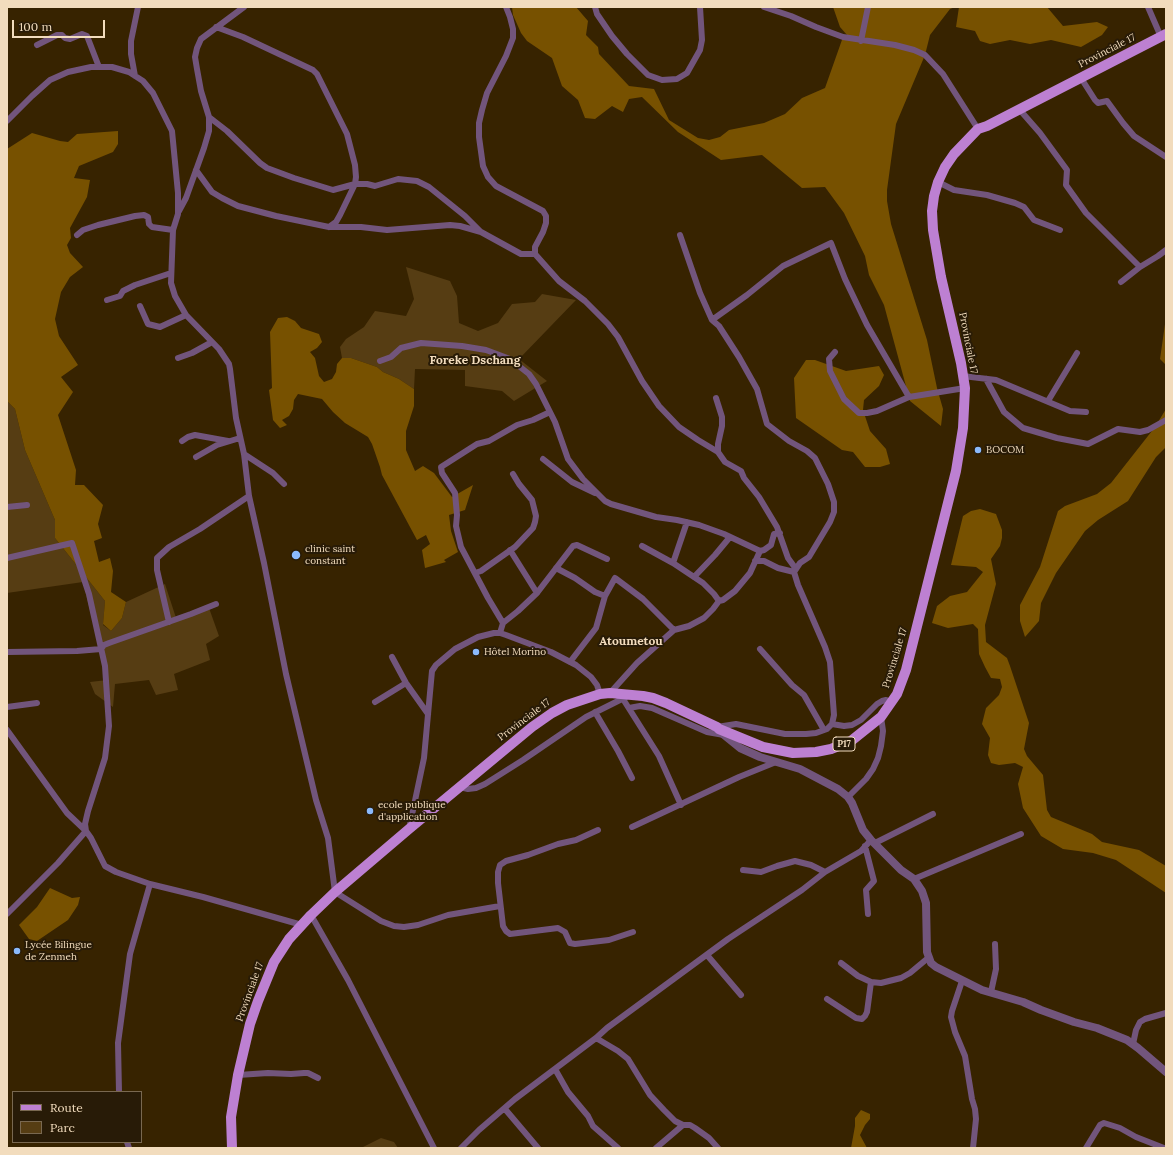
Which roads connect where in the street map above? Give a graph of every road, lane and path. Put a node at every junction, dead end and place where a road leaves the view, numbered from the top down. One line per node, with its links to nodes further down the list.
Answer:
1 (138, 7): 14 (street)
2 (244, 7): 9 (street)
3 (506, 7): 32 (street)
4 (595, 7): 5 (street)
5 (700, 7)
6 (764, 7): 11 (street)
7 (868, 7): 11 (street)
8 (1148, 7): 10 (street)
9 (216, 28): 17 (street); 23 (street)
10 (1163, 35): 15 (main road, Provinciale 17 / P17)
11 (861, 40): 19 (street)
12 (37, 45): 13 (street)
13 (99, 67): 14 (street); 18 (street)
14 (135, 76): 24 (street)
15 (1081, 78): 16 (main road, Provinciale 17 / P17); 20 (street)
16 (1019, 109): 19 (main road, Provinciale 17 / P17); 33 (street)
17 (209, 117): 21 (street); 23 (street)
18 (7, 121)
19 (978, 129): 22 (main road, Provinciale 17 / P17)
20 (1166, 157)
21 (196, 170): 24 (street); 25 (street)
22 (938, 182): 27 (street); 45 (main road, Provinciale 17 / P17)
23 (355, 184): 25 (street); 28 (street)
24 (178, 214): 26 (street)
25 (329, 227): 28 (street)
26 (173, 230): 29 (street); 34 (street)
27 (1060, 230)
28 (481, 232): 32 (street)
29 (77, 235)
30 (680, 235): 39 (street)
31 (1166, 250): 33 (street)
32 (535, 254): 57 (street)
33 (1140, 268): 35 (street)
34 (172, 273): 36 (street); 38 (street)
35 (1121, 282)
36 (107, 300)
37 (140, 306): 38 (street)
38 (186, 316): 40 (street)
39 (712, 320): 48 (street); 78 (street)
40 (212, 342): 43 (street); 54 (street)
41 (835, 352): 48 (street)
42 (1077, 353): 50 (street)
43 (178, 358)
44 (380, 360): 51 (street)
45 (963, 376): 46 (street); 47 (main road, Provinciale 17 / P17)
46 (986, 378): 50 (street); 53 (street)
47 (965, 388): 48 (street); 99 (main road, Provinciale 17 / P17)
48 (909, 397)
49 (716, 398): 57 (street)
50 (1048, 401): 52 (street)
51 (550, 412): 63 (street); 79 (street)
52 (1086, 412)
53 (1166, 420)
54 (240, 438): 56 (street); 58 (street)
55 (182, 441): 56 (street)
56 (228, 441): 59 (street)
57 (718, 452): 68 (street)
58 (244, 454): 62 (street); 64 (street)
59 (196, 457)
60 (543, 459): 63 (street)
61 (513, 474): 71 (street)
62 (284, 484)
63 (596, 493): 67 (street)
64 (249, 496): 85 (street); 125 (street)
65 (27, 504): 66 (street)
66 (7, 507)
67 (687, 522): 69 (street); 76 (street)
68 (780, 533): 72 (street); 78 (street)
69 (730, 537): 72 (street); 80 (street)
70 (642, 546): 76 (street)
71 (510, 550): 79 (street); 81 (street)
72 (760, 551): 75 (street)
73 (7, 558): 89 (street)
74 (607, 559): 77 (street)
75 (755, 561): 78 (street); 83 (street)
76 (673, 563): 80 (street)
77 (556, 568): 81 (street); 82 (street)
78 (795, 570): 105 (street)
79 (475, 573): 86 (street)
80 (694, 577): 83 (street)
81 (537, 593): 86 (street)
82 (606, 596): 87 (street); 93 (street)
83 (719, 601): 87 (street)
84 (216, 604): 85 (street)
85 (169, 622): 89 (street)
86 (503, 623): 88 (street)
87 (674, 630): 95 (street)
88 (500, 633): 93 (street); 103 (street)
89 (101, 649): 91 (street); 118 (street)
90 (760, 649): 108 (street)
91 (7, 652)
92 (392, 657): 94 (street)
93 (570, 662): 95 (street)
94 (406, 683): 97 (street); 103 (street)
95 (605, 693): 96 (main road, Provinciale 17 / P17); 111 (main road, Provinciale 17 / P17)
96 (627, 696): 101 (street); 102 (street); 107 (main road, Provinciale 17 / P17)
97 (376, 702)
98 (37, 703): 100 (street)
99 (892, 703): 104 (main road, Provinciale 17 / P17); 105 (street)
100 (7, 707)
101 (629, 708): 107 (street); 113 (street)
102 (595, 712): 110 (street); 111 (street)
103 (428, 714): 116 (street)
104 (881, 717): 107 (main road, Provinciale 17 / P17); 112 (street)
105 (832, 724): 108 (street)
106 (7, 730): 118 (street)
107 (720, 730): 108 (street); 109 (street)
108 (824, 730)
109 (776, 762): 112 (street); 113 (street)
110 (632, 778)
111 (460, 787): 116 (main road, Provinciale 17 / P17)
112 (848, 797): 120 (street)
113 (681, 805): 115 (street)
114 (933, 814): 120 (street)
115 (632, 826)
116 (409, 829): 125 (main road, Provinciale 17 / P17)
117 (598, 830): 126 (street)
118 (86, 831): 124 (street); 127 (street)
119 (1021, 834): 123 (street)
120 (870, 843): 122 (street); 123 (street); 128 (street)
121 (743, 870): 122 (street)
122 (825, 872): 133 (street)
123 (914, 879): 134 (street)
124 (150, 884): 130 (street); 148 (street)
125 (335, 892): 126 (street); 129 (main road, Provinciale 17 / P17)
126 (500, 906): 131 (street)
127 (7, 914)
128 (868, 914)
129 (311, 915): 130 (main road, Provinciale 17 / P17); 152 (street)
130 (302, 925): 146 (main road, Provinciale 17 / P17)
131 (633, 932)
132 (995, 944): 138 (street)
133 (707, 955): 139 (street); 142 (street)
134 (928, 958): 136 (street); 137 (street)
135 (841, 963): 137 (street)
136 (962, 980): 138 (street); 158 (street)
137 (871, 982): 140 (street)
138 (991, 992): 143 (street)
139 (740, 995)
140 (827, 998)
141 (1166, 1013): 143 (street)
142 (596, 1038): 144 (street); 150 (street)
143 (1133, 1044): 145 (street)
144 (555, 1069): 149 (street); 155 (street)
145 (1165, 1070)
146 (238, 1075): 147 (street); 151 (main road, Provinciale 17 / P17)
147 (318, 1078)
148 (119, 1091)
149 (505, 1109): 153 (street); 154 (street)
150 (684, 1125): 156 (street); 157 (street)
151 (232, 1148)
152 (434, 1148)
153 (461, 1148)
154 (538, 1148)
155 (618, 1148)
156 (656, 1148)
157 (718, 1148)
158 (973, 1148)
159 (1086, 1148): 160 (street)
160 (1164, 1148)

